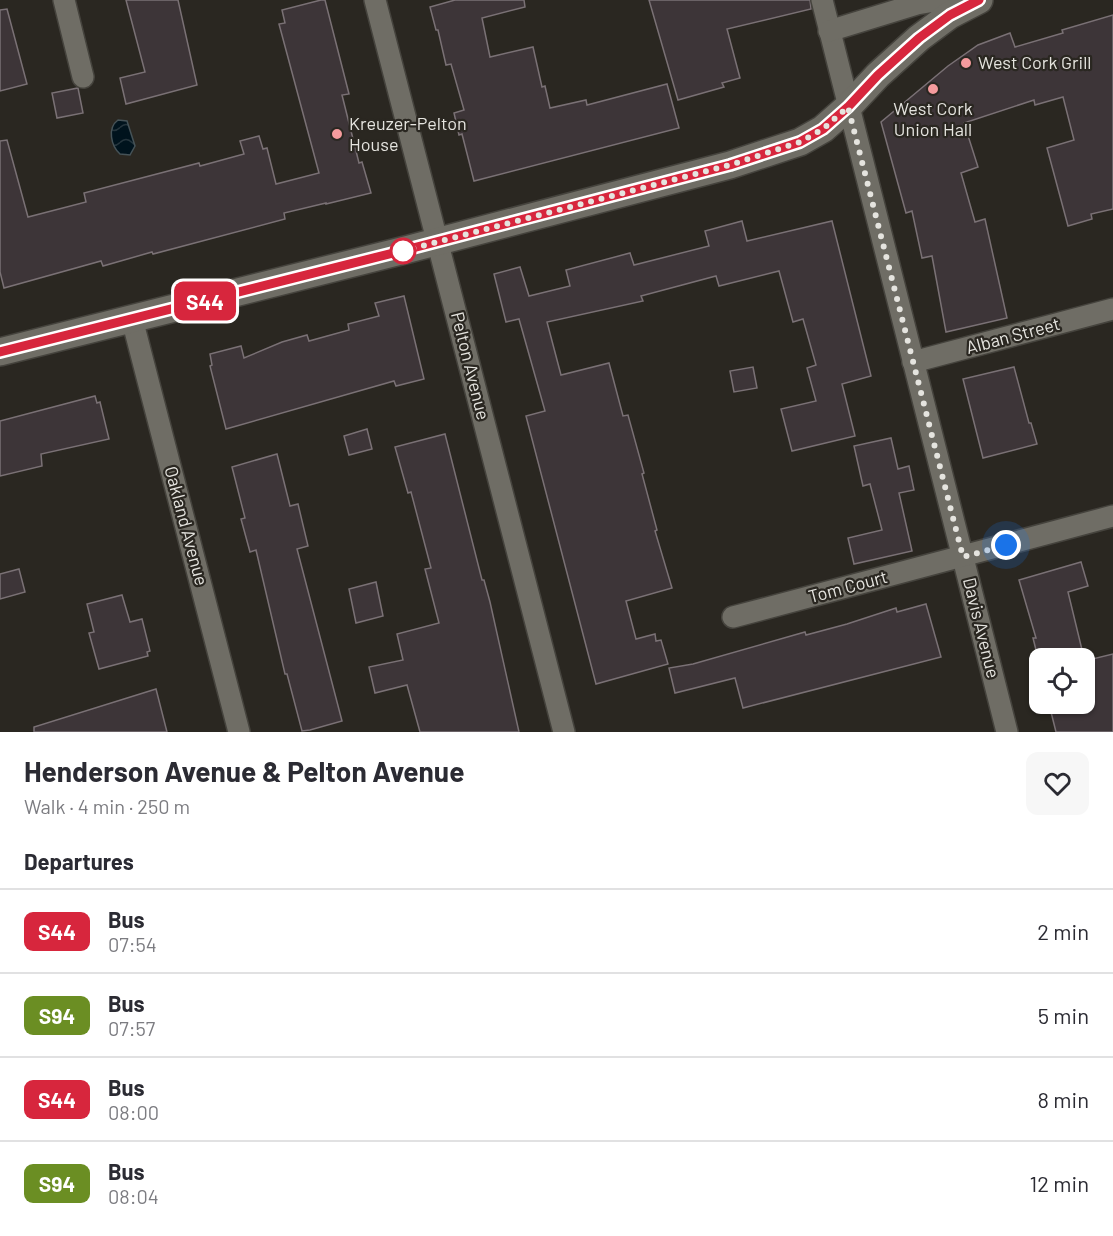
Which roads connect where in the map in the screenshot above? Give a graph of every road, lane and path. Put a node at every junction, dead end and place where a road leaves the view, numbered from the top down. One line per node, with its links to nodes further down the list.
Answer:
1 (64, 0): 7 (street)
2 (375, 0): 9 (street, Pelton Avenue)
3 (822, 0): 6 (street, Davis Avenue)
4 (941, 0): 6 (street)
5 (979, 0): 8 (street)
6 (829, 32): 8 (street, Davis Avenue)
7 (83, 77)
8 (848, 107): 9 (street); 13 (street, Davis Avenue)
9 (438, 242): 11 (street); 18 (street, Pelton Avenue)
10 (1113, 309): 13 (street, Alban Street)
11 (132, 319): 12 (street); 17 (street, Oakland Avenue)
12 (0, 352)
13 (913, 362): 15 (street, Davis Avenue)
14 (1113, 516): 15 (street, Tom Court)
15 (963, 557): 16 (street, Tom Court); 19 (street, Davis Avenue)
16 (734, 617)
17 (239, 732)
18 (564, 732)
19 (1007, 732)

